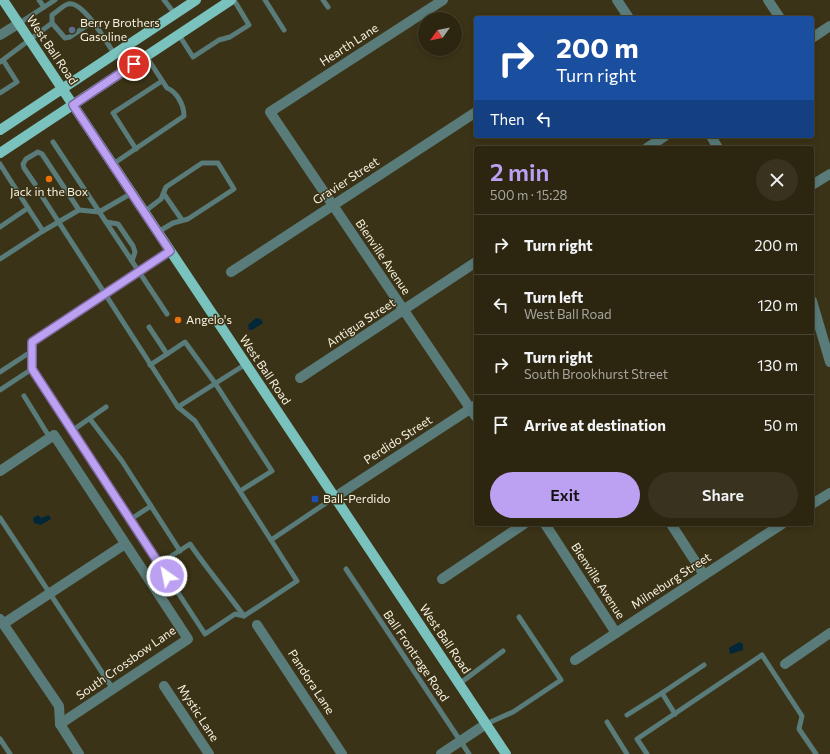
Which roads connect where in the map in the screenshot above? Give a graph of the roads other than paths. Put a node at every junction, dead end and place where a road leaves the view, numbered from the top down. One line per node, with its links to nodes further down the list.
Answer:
1 (2, 0): 20 (main road, West Ball Road)
2 (39, 0): 13 (lane)
3 (55, 0): 13 (lane)
4 (164, 0): 15 (lane)
5 (196, 0): 15 (main road)
6 (231, 0): 24 (main road)
7 (234, 0): 24 (lane)
8 (265, 0): 22 (lane)
9 (323, 0): 14 (lane)
10 (443, 0): 34 (street, Hearth Lane)
11 (617, 0): 16 (street)
12 (768, 0): 17 (street)
13 (44, 7): 20 (lane)
14 (328, 7)
15 (175, 14): 27 (main road)
16 (624, 16)
17 (779, 16)
18 (92, 22): 19 (lane); 19 (lane); 27 (lane)
19 (52, 23): 26 (lane)
20 (18, 24): 23 (street); 26 (main road, West Ball Road)
21 (830, 26): 25 (street)
22 (284, 30)
23 (0, 35)
24 (178, 35): 28 (main road)
25 (814, 37)
26 (30, 41): 29 (lane); 31 (main road, West Ball Road)
27 (114, 55): 31 (main road)
28 (146, 56): 30 (lane); 33 (main road)
29 (2, 61): 32 (lane)
30 (162, 81): 40 (lane); 40 (lane)
31 (62, 90): 33 (main road, West Ball Road); 36 (main road)
32 (0, 93)
33 (73, 105): 41 (main road); 43 (main road, West Ball Road)
34 (270, 112): 50 (street, Bienville Avenue)
35 (474, 113): 50 (street, Gravier Street)
36 (0, 130)
37 (662, 138): 39 (street)
38 (53, 142): 53 (lane)
39 (650, 146)
40 (136, 149): 43 (lane)
41 (0, 153)
42 (0, 164): 51 (lane)
43 (112, 164): 48 (main road, West Ball Road)
44 (830, 174): 46 (street)
45 (34, 184): 52 (lane)
46 (814, 184)
47 (38, 190): 56 (lane)
48 (132, 193): 53 (lane); 54 (main road, West Ball Road)
49 (164, 194): 54 (lane); 55 (lane); 55 (lane)
50 (333, 205): 66 (street, Gravier Street); 69 (street, Bienville Avenue)
51 (28, 208): 58 (lane); 59 (lane)
52 (79, 210): 53 (lane); 56 (lane)
53 (99, 212): 57 (lane)
54 (144, 212): 60 (main road, West Ball Road)
55 (182, 220): 60 (lane)
56 (58, 221): 59 (lane); 67 (lane)
57 (106, 222): 63 (lane); 63 (lane)
58 (0, 227)
59 (43, 231): 62 (lane)
60 (158, 232): 61 (main road, West Ball Road)
61 (170, 251): 65 (lane); 75 (main road, West Ball Road)
62 (0, 258)
63 (132, 261): 65 (lane)
64 (474, 263): 69 (street, Antigua Street)
65 (139, 272): 67 (lane); 70 (lane)
66 (231, 272)
67 (106, 293): 72 (lane); 76 (lane)
68 (814, 308): 74 (street)
69 (403, 310): 79 (street, Antigua Street); 85 (street, Bienville Avenue)
70 (167, 314)
71 (149, 327): 73 (lane)
72 (32, 350): 77 (lane); 78 (lane)
73 (167, 354): 76 (lane); 80 (lane)
74 (830, 362)
75 (246, 364): 80 (lane); 92 (main road, West Ball Road)
76 (150, 365): 84 (lane)
77 (32, 369): 81 (lane); 87 (lane)
78 (0, 372)
79 (300, 378)
80 (215, 383): 84 (lane); 90 (lane)
81 (0, 390)
82 (24, 396): 88 (lane)
83 (106, 407): 86 (lane)
84 (178, 407): 90 (lane)
85 (473, 407): 92 (street, Perdido Street)
86 (90, 419): 87 (lane); 94 (lane)
87 (72, 430): 96 (lane)
88 (52, 437): 89 (street); 102 (street, South Crossbow Lane)
89 (0, 470)
90 (240, 491): 101 (lane)
91 (830, 493): 93 (street)
92 (335, 497): 101 (lane); 119 (main road, West Ball Road)
93 (814, 503)
94 (152, 506): 96 (lane); 103 (lane)
95 (0, 518): 108 (lane)
96 (131, 519): 104 (lane)
97 (521, 526): 107 (street)
98 (546, 526): 113 (street, Bienville Avenue)
99 (672, 526): 106 (street)
100 (779, 526): 106 (street, Milneburg Street)
101 (270, 540): 109 (lane)
102 (125, 544): 108 (street); 121 (street, South Crossbow Lane)
103 (180, 551): 104 (lane); 109 (lane)
104 (159, 564): 109 (lane)
105 (346, 569): 129 (lane, Ball Frontrage Road)
106 (704, 575): 113 (street, Milneburg Street)
107 (442, 579)
108 (50, 594): 111 (street); 121 (lane)
109 (244, 616)
110 (519, 617): 127 (lane)
111 (2, 622): 126 (street)
112 (257, 625): 133 (street, Pandora Lane)
113 (616, 632): 116 (street, Milneburg Street)
114 (830, 633): 117 (street)
115 (503, 651): 119 (lane)
116 (575, 660)
117 (785, 664)
118 (704, 665): 122 (lane)
119 (459, 684): 127 (main road, West Ball Road)
120 (164, 686): 132 (street, Mystic Lane)
121 (113, 689): 126 (street, South Crossbow Lane)
122 (662, 693): 123 (lane); 124 (lane)
123 (675, 714): 138 (lane); 139 (lane)
124 (627, 715)
125 (606, 722): 137 (lane)
126 (60, 724): 131 (street)
127 (486, 724): 129 (street); 136 (main road, West Ball Road)
128 (0, 739): 130 (lane)
129 (461, 741): 134 (street); 135 (lane, Ball Frontrage Road)
130 (10, 754)
131 (79, 754)
132 (209, 754)
133 (342, 754)
134 (442, 754)
135 (469, 754)
136 (506, 754)
137 (627, 754)
138 (647, 754)
139 (816, 754)

